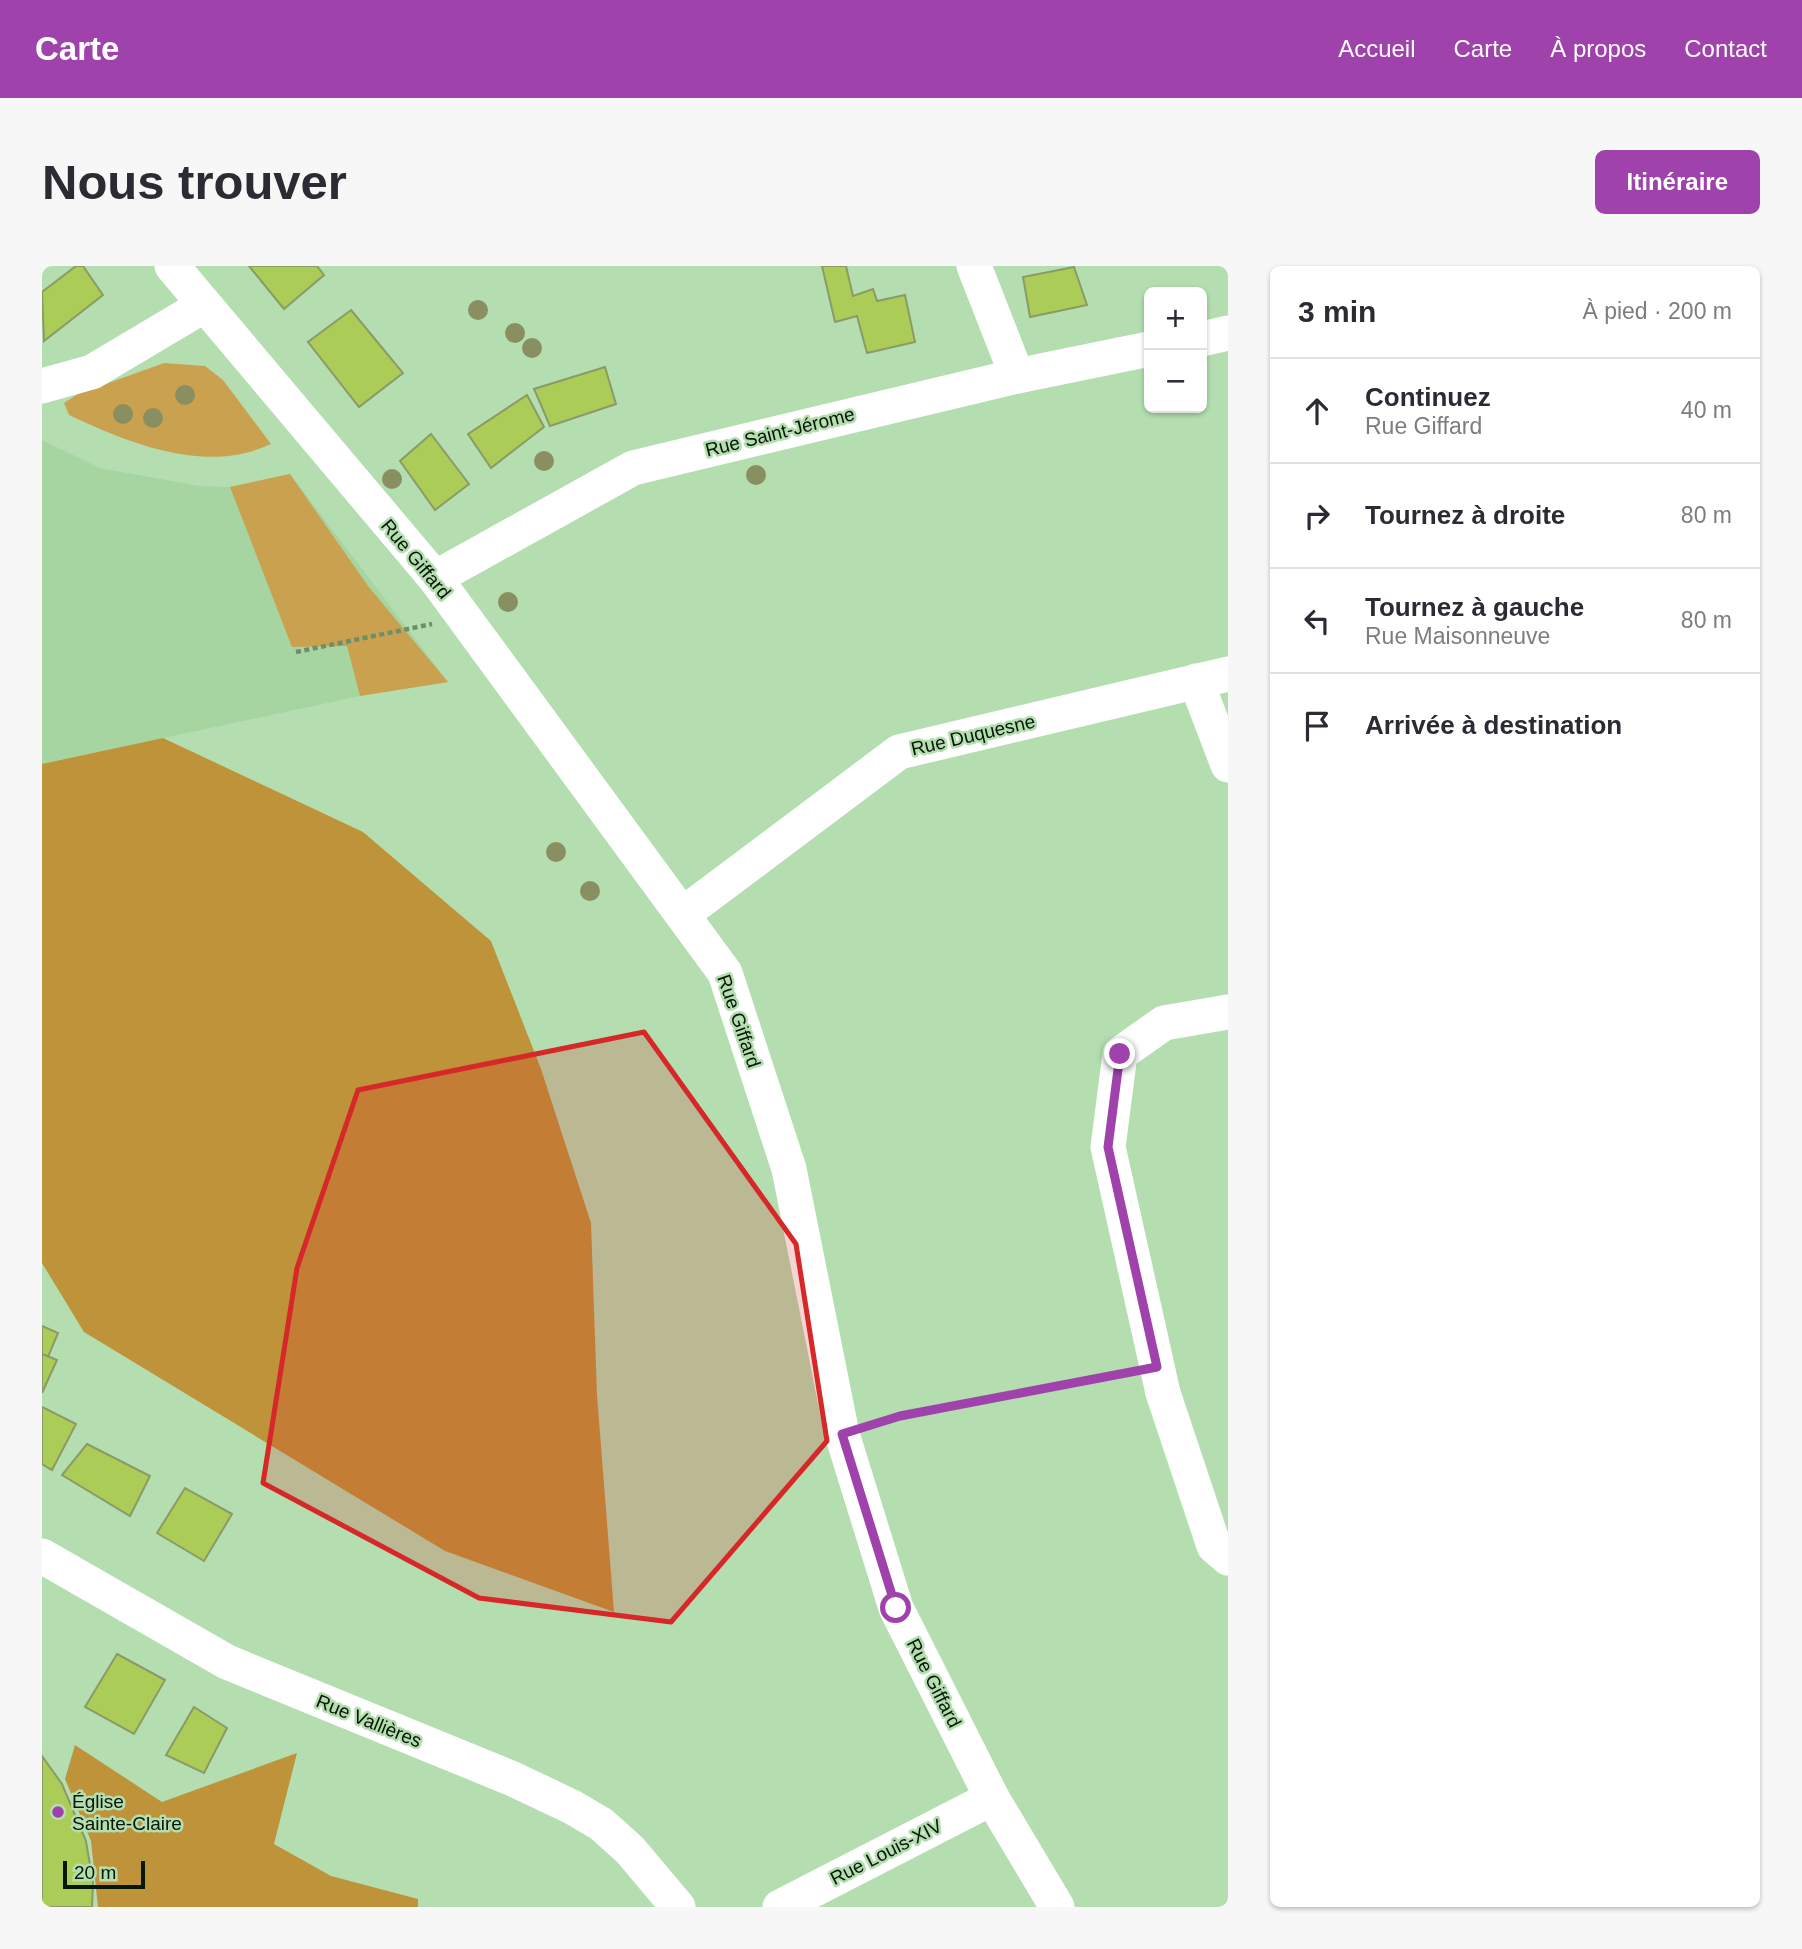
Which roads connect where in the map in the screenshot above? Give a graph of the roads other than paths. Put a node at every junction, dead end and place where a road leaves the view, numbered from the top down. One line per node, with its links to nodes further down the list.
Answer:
1 (172, 266): 3 (street, Rue Giffard)
2 (974, 266): 7 (street)
3 (203, 306): 8 (street); 9 (street, Rue Giffard)
4 (1228, 333): 5 (street)
5 (1207, 338)
6 (1144, 350): 7 (street, Rue Saint-Jérome)
7 (1017, 376): 9 (street, Rue Saint-Jérome)
8 (42, 386)
9 (435, 578): 12 (street, Rue Giffard)
10 (1212, 678): 11 (street); 12 (street, Rue Duquesne)
11 (1228, 765)
12 (682, 914): 16 (street, Rue Giffard)
13 (1228, 1012): 15 (street)
14 (42, 1556): 17 (street, Rue Vallières)
15 (1228, 1558)
16 (992, 1798): 18 (street, Rue Louis-XIV); 19 (street, Rue Giffard)
17 (678, 1907)
18 (780, 1907)
19 (1057, 1907)

